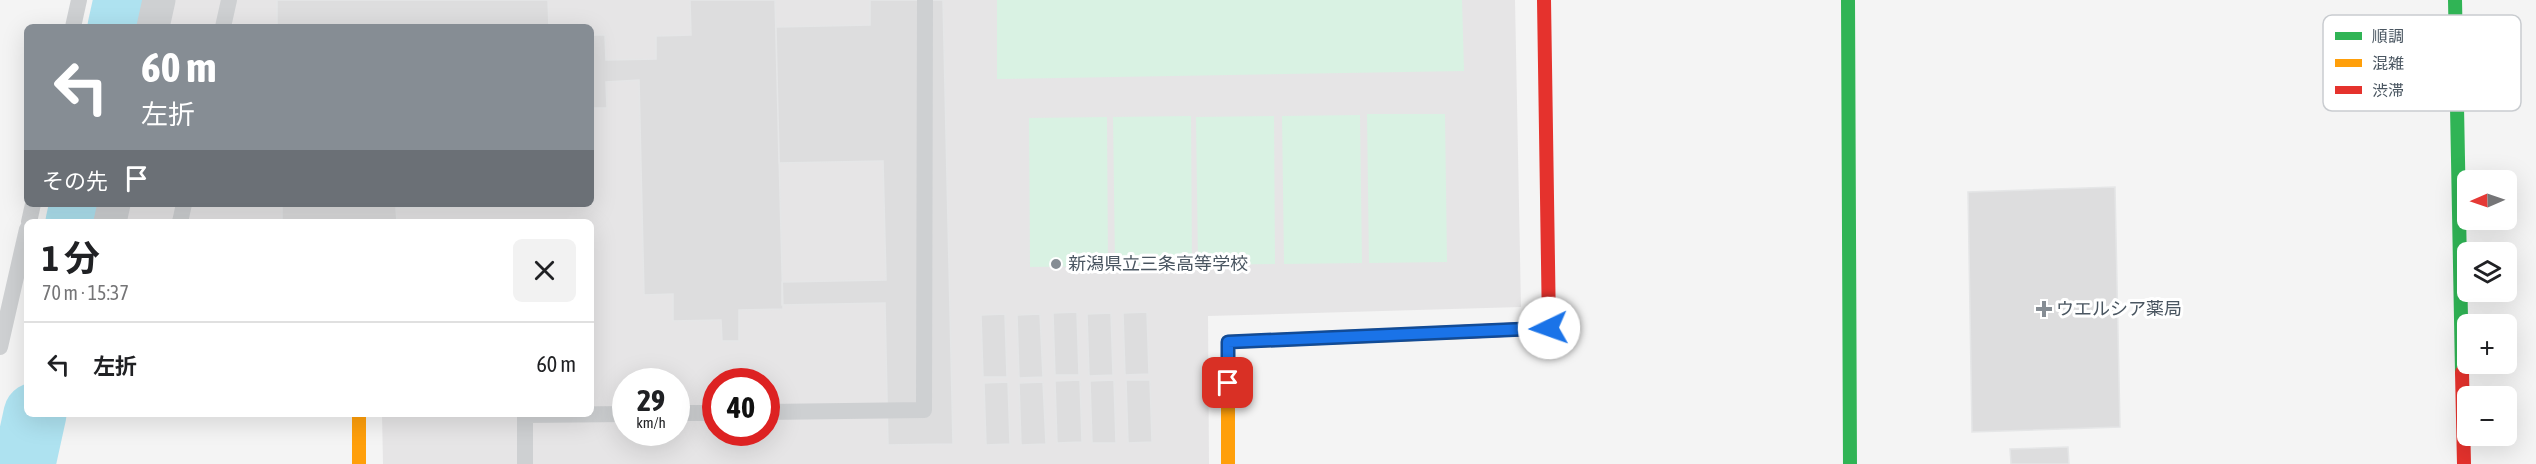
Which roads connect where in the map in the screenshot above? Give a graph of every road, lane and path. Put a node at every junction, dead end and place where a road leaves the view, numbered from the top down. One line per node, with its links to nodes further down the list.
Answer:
1 (79, 0): 9 (lane)
2 (159, 0): 10 (street)
3 (229, 0): 11 (lane)
4 (925, 0): 15 (lane)
5 (1544, 0): 22 (street)
6 (1848, 0): 23 (street)
7 (2455, 0): 8 (street)
8 (2455, 15)
9 (74, 24)
10 (154, 24)
11 (224, 24)
12 (2457, 111): 24 (street)
13 (24, 242): 14 (lane)
14 (0, 347)
15 (780, 412)
16 (594, 414): 17 (lane)
17 (612, 414)
18 (359, 417): 20 (street)
19 (525, 417): 21 (lane)
20 (360, 464)
21 (525, 464)
22 (1228, 464)
23 (1850, 464)
24 (2464, 464)

